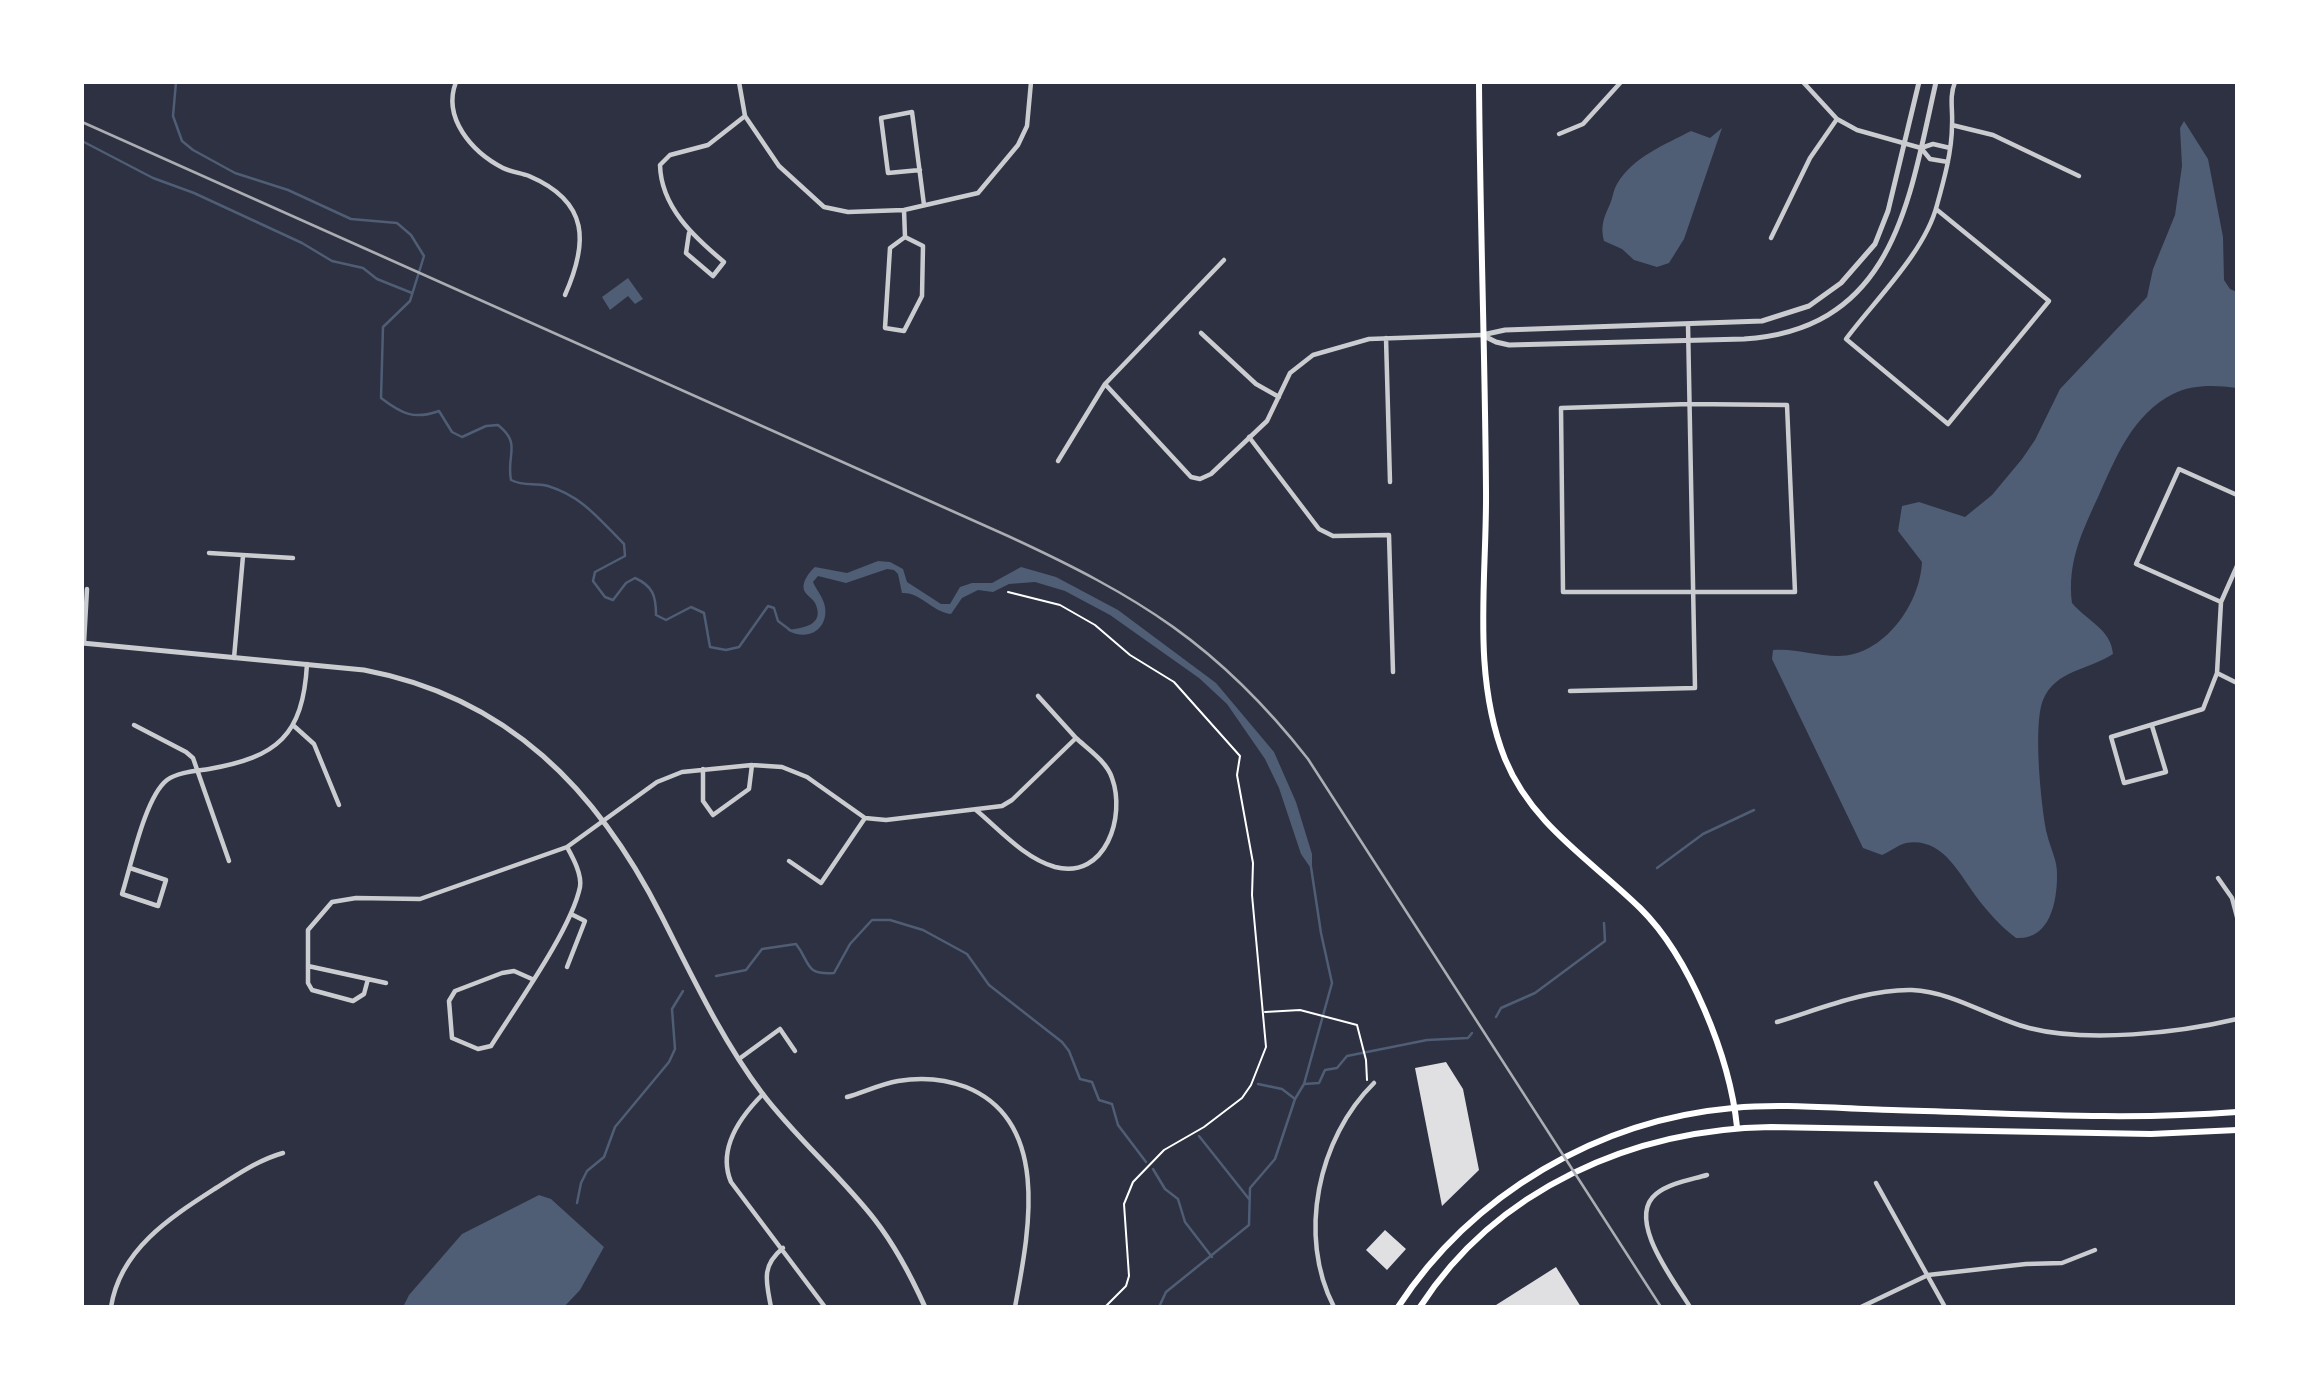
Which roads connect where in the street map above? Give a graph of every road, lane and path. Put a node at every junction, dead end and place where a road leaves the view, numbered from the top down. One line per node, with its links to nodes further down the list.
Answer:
1 (456, 82): 27 (street)
2 (739, 82): 10 (street)
3 (1031, 82): 20 (street)
4 (1479, 82): 30 (main road)
5 (1620, 82): 13 (street)
6 (1803, 82): 11 (street)
7 (1919, 82): 14 (street)
8 (1936, 82): 15 (street)
9 (1955, 82): 12 (street)
10 (745, 116): 21 (street); 23 (street)
11 (1837, 119): 14 (street); 25 (street)
12 (1952, 125): 16 (street); 19 (street)
13 (1559, 134)
14 (1905, 144): 15 (street); 28 (street)
15 (1921, 148): 16 (street); 17 (street); 32 (street)
16 (1950, 148): 17 (street)
17 (1948, 162): 22 (street)
18 (919, 170): 18 (street); 20 (street)
19 (2078, 177)
20 (924, 205): 21 (street)
21 (904, 209): 24 (street)
22 (1937, 209): 22 (street)
23 (689, 233): 23 (street)
24 (905, 237): 24 (street)
25 (1771, 237)
26 (1224, 260): 33 (street)
27 (565, 295)
28 (1688, 324): 30 (street); 32 (street)
29 (1201, 333): 34 (street)
30 (1482, 335): 31 (street); 32 (street); 88 (main road)
31 (1386, 338): 34 (street); 38 (street)
32 (1688, 340): 35 (street)
33 (1105, 384): 36 (street); 37 (street)
34 (1279, 397): 36 (street)
35 (1689, 404): 46 (street); 46 (street); 46 (street)
36 (1249, 437): 51 (street)
37 (1058, 461)
38 (1390, 482)
39 (2237, 495): 47 (street)
40 (209, 553): 41 (street)
41 (243, 556): 42 (street); 49 (street)
42 (293, 558)
43 (2237, 566): 47 (street)
44 (87, 590): 48 (street)
45 (1008, 592): 79 (path)
46 (1696, 592): 54 (street)
47 (2221, 602): 52 (street)
48 (83, 643): 49 (street)
49 (234, 658): 50 (street)
50 (307, 664): 57 (street); 66 (street)
51 (1393, 672)
52 (2217, 673): 53 (street); 58 (street)
53 (2237, 683)
54 (1570, 691)
55 (1038, 696): 59 (street)
56 (134, 725): 62 (street)
57 (293, 726): 62 (street); 63 (street)
58 (2152, 726): 58 (street)
59 (1076, 738): 64 (street); 64 (street)
60 (752, 765): 61 (street); 61 (street); 65 (street)
61 (703, 769): 66 (street)
62 (199, 771): 68 (street); 70 (street)
63 (338, 805)
64 (976, 810): 65 (street)
65 (865, 818): 69 (street)
66 (602, 820): 67 (street); 83 (street)
67 (567, 847): 72 (street); 74 (street)
68 (229, 861)
69 (789, 861)
70 (130, 868): 70 (street)
71 (2218, 878): 73 (street)
72 (571, 914): 75 (street); 77 (street)
73 (2237, 916)
74 (308, 966): 76 (street); 76 (street)
75 (567, 967)
76 (368, 979): 78 (street)
77 (532, 979): 77 (street)
78 (386, 983)
79 (1265, 1012): 85 (path); 103 (path)
80 (2237, 1019): 81 (street)
81 (1777, 1022)
82 (795, 1051): 83 (street)
83 (739, 1059): 86 (street)
84 (1374, 1083): 85 (street)
85 (1366, 1091): 104 (street)
86 (763, 1094): 95 (street); 101 (street)
87 (847, 1097): 102 (street)
88 (1735, 1108): 89 (main road); 90 (main road); 105 (main road)
89 (2237, 1112)
90 (1737, 1127): 91 (main road); 106 (main road)
91 (2237, 1130)
92 (283, 1153): 98 (street)
93 (1707, 1175): 107 (street)
94 (1877, 1183): 97 (street)
95 (783, 1248): 99 (street); 100 (street)
96 (2095, 1250): 97 (street)
97 (1928, 1275): 108 (street); 109 (street)
98 (111, 1307)
99 (771, 1307)
100 (825, 1307)
101 (925, 1307)
102 (1015, 1307)
103 (1105, 1307)
104 (1335, 1307)
105 (1398, 1307)
106 (1420, 1307)
107 (1690, 1307)
108 (1861, 1307)
109 (1945, 1307)

